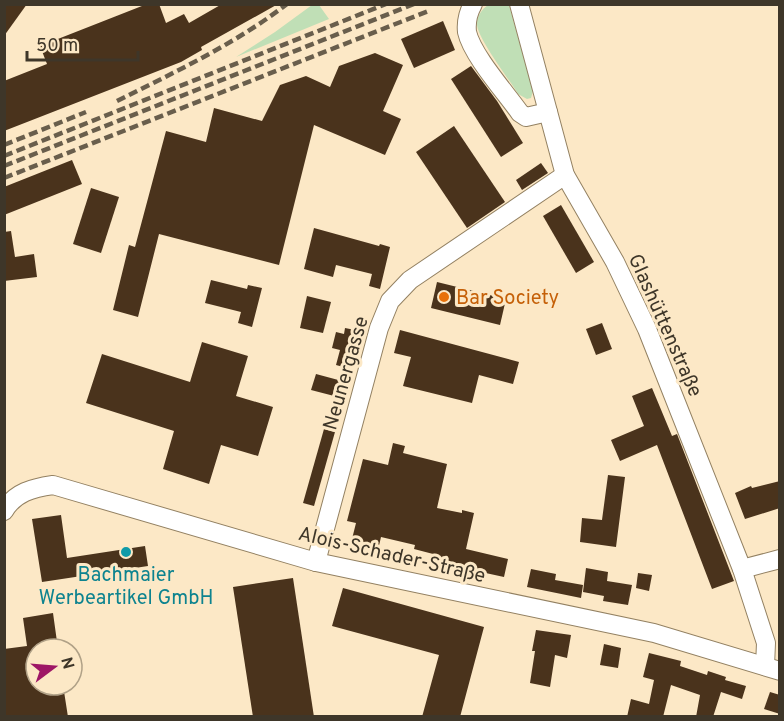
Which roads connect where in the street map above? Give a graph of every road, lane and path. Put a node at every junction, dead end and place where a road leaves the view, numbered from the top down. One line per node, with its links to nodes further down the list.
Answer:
1 (472, 4): 3 (street)
2 (519, 4): 3 (street, Glashüttenstraße)
3 (548, 112): 4 (street, Glashüttenstraße)
4 (565, 175): 7 (street, Neunergasse); 8 (street, Glashüttenstraße)
5 (4, 511): 7 (street, Alois-Schader-Straße)
6 (780, 559): 8 (street)
7 (316, 562): 9 (street, Alois-Schader-Straße)
8 (742, 569): 9 (street, Glashüttenstraße)
9 (772, 669)

